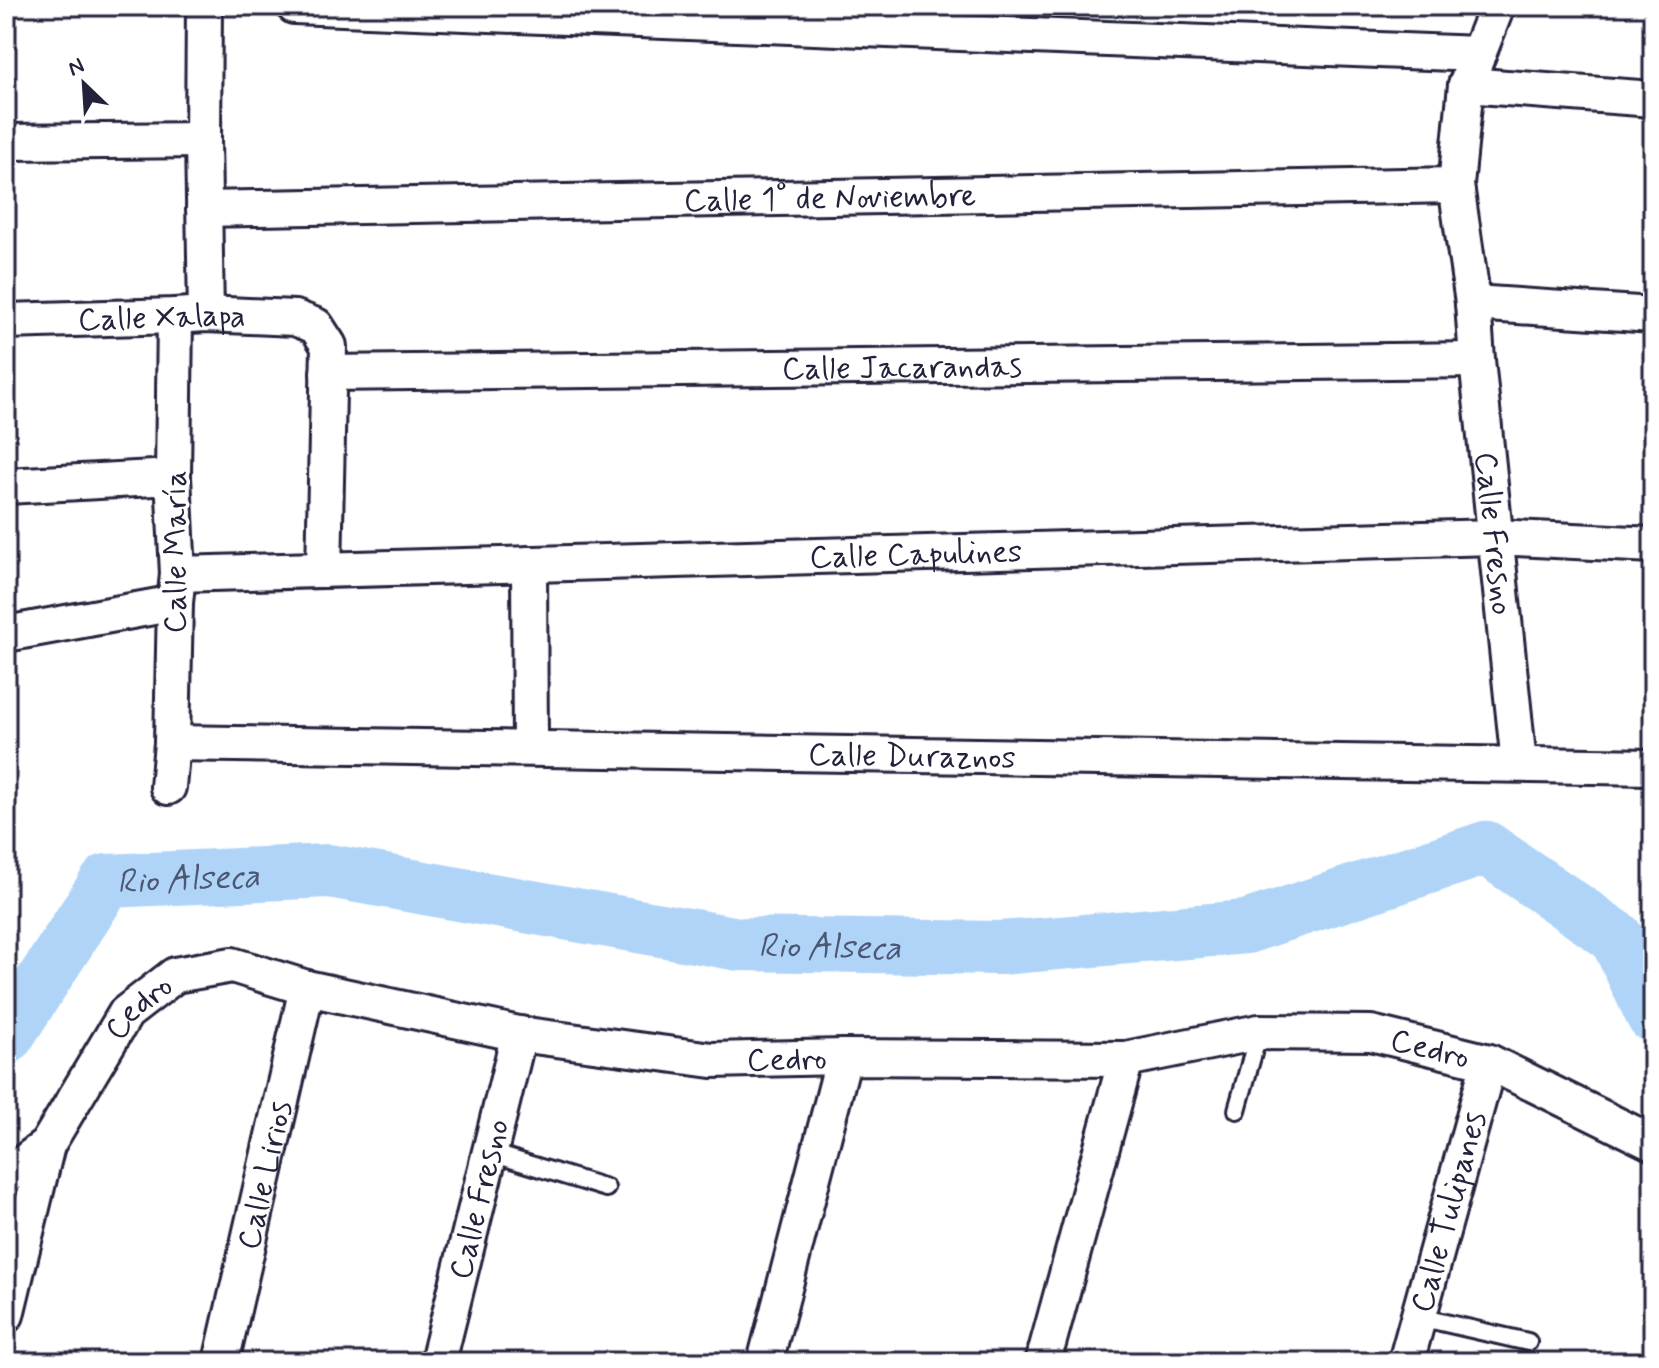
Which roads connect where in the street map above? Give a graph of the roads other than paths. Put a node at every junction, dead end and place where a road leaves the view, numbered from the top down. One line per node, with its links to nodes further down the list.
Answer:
1 (204, 6): 6 (street, Calle María)
2 (294, 6): 4 (street)
3 (1497, 6): 4 (street, Calle Fresno)
4 (1472, 69): 5 (street); 8 (street, Calle Fresno)
5 (1653, 99)
6 (203, 140): 7 (street); 9 (street, Calle María)
7 (6, 142)
8 (1456, 185): 9 (street, Calle 1° de Noviembre); 10 (street, Calle Fresno)
9 (204, 209): 11 (street, Calle María)
10 (1473, 303): 12 (street); 14 (street, Calle Fresno)
11 (190, 315): 13 (street, Calle Xalapa); 15 (street, Calle Xalapa); 16 (street, Calle María)
12 (1653, 315)
13 (6, 321)
14 (1477, 360): 15 (street, Calle Jacarandas); 18 (street, Calle Fresno)
15 (328, 373): 21 (street)
16 (173, 477): 17 (street); 22 (street, Calle María)
17 (6, 486)
18 (1495, 537): 19 (street, Calle Capulines); 20 (street, Calle Capulines); 26 (street, Calle Fresno)
19 (1653, 545)
20 (529, 564): 21 (street, Calle Capulines); 25 (street)
21 (324, 570): 22 (street, Calle Capulines)
22 (177, 589): 23 (street, Calle Capulines); 24 (street, Calle María)
23 (6, 634)
24 (172, 743): 25 (street, Calle Duraznos); 28 (street, Calle María)
25 (530, 748): 26 (street, Calle Duraznos)
26 (1519, 764): 27 (street, Calle Duraznos)
27 (1653, 767)
28 (168, 787)
29 (307, 988): 31 (street, Cedro); 37 (street, Cedro); 44 (street, Calle Lirios)
30 (1259, 1032): 33 (street, Cedro); 34 (street, Cedro); 35 (lane)
31 (519, 1034): 32 (street, Cedro); 38 (street, Calle Fresno)
32 (844, 1057): 33 (street, Cedro); 46 (street)
33 (1126, 1059): 47 (street)
34 (1489, 1062): 36 (street, Cedro); 42 (street, Calle Tulipanes)
35 (1237, 1110)
36 (1653, 1143)
37 (47, 1145): 39 (street, Cedro); 41 (street)
38 (488, 1152): 40 (lane); 45 (street, Calle Fresno)
39 (6, 1176)
40 (606, 1188)
41 (6, 1315)
42 (1419, 1317): 43 (lane); 48 (street, Calle Tulipanes)
43 (1528, 1342)
44 (221, 1362)
45 (438, 1362)
46 (765, 1362)
47 (1043, 1362)
48 (1406, 1362)

